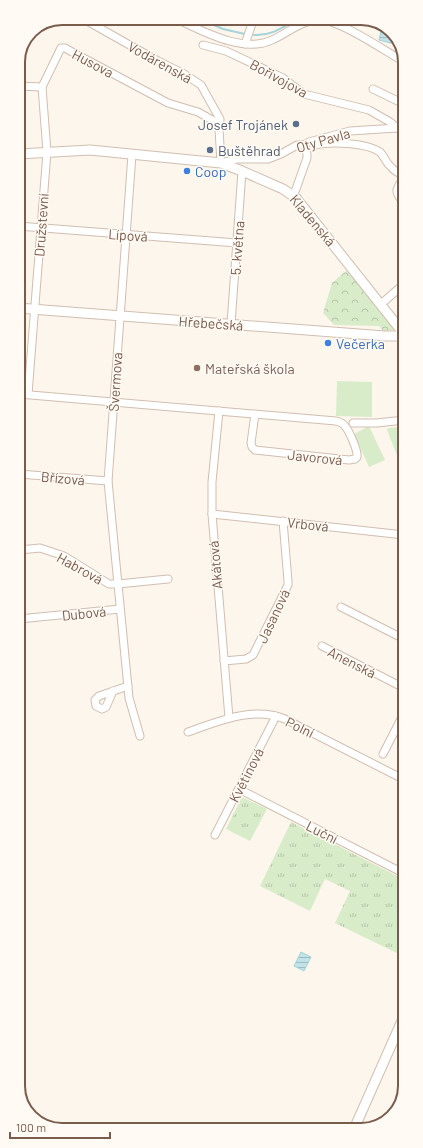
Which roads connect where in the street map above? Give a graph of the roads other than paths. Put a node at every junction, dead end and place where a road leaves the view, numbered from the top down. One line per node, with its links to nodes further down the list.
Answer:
1 (94, 25): 16 (street, Vodárenská)
2 (190, 25): 6 (street)
3 (252, 25): 7 (street)
4 (301, 25): 7 (street)
5 (336, 25): 10 (street)
6 (230, 42): 7 (street); 9 (street)
7 (245, 44)
8 (203, 45): 9 (street, Bořivojova)
9 (226, 50): 15 (street, Bořivojova)
10 (398, 58)
11 (25, 86): 12 (street)
12 (42, 87): 16 (street, Husova); 19 (street, Husova)
13 (373, 88): 14 (street)
14 (398, 101)
15 (398, 128)
16 (219, 129): 22 (street, Vodárenská)
17 (398, 130): 18 (street, Oty Pavla)
18 (304, 145): 22 (street, Oty Pavla); 24 (street); 26 (street)
19 (46, 152): 20 (street, Kladenská); 21 (street, Kladenská); 29 (street, Družstevní)
20 (25, 154)
21 (132, 155): 22 (street, Kladenská); 30 (street, Švermova)
22 (221, 164): 23 (street, Kladenská)
23 (242, 171): 26 (street, Kladenská); 31 (street, 5. května)
24 (398, 172)
25 (398, 186): 27 (street)
26 (293, 194): 33 (street, Kladenská)
27 (398, 195)
28 (25, 227): 29 (street, Lípová)
29 (41, 228): 30 (street, Lípová); 35 (street, Družstevní)
30 (126, 235): 31 (street, Lípová); 36 (street, Švermova)
31 (237, 243): 37 (street, 5. května)
32 (398, 289): 33 (street)
33 (381, 304): 38 (street, Kladenská)
34 (25, 309): 35 (street, Hřebečská)
35 (35, 310): 36 (street, Hřebečská); 40 (street, Družstevní)
36 (120, 316): 37 (street, Hřebečská); 41 (street, Švermova)
37 (231, 324): 39 (street, Hřebečská)
38 (398, 327)
39 (398, 335)
40 (28, 394): 41 (street, Javorová)
41 (114, 401): 42 (street, Javorová); 47 (street, Švermova)
42 (219, 411): 43 (street, Javorová); 48 (street, Akátová)
43 (254, 414): 43 (street, Javorová)
44 (398, 421): 45 (street)
45 (352, 423)
46 (25, 474): 47 (street, Břízová)
47 (108, 481): 53 (street, Švermova)
48 (212, 514): 49 (street, Vrbová); 59 (street, Akátová)
49 (283, 521): 50 (street, Vrbová); 59 (street, Jasanová)
50 (398, 534)
51 (25, 549): 53 (street, Habrová)
52 (168, 579): 53 (street)
53 (118, 584): 55 (street, Švermova)
54 (341, 607): 57 (street)
55 (120, 609): 56 (street, Dubová); 61 (street, Dubová)
56 (25, 618)
57 (398, 636)
58 (322, 646): 60 (street, Anenská)
59 (224, 661): 64 (street, Akátová)
60 (398, 685)
61 (128, 686): 62 (street); 67 (street, Dubová)
62 (113, 691)
63 (276, 716): 64 (street, Polní); 69 (street, Polní); 70 (street, Květinová)
64 (229, 718): 66 (street, Polní)
65 (398, 725): 68 (street)
66 (188, 732)
67 (140, 736)
68 (383, 754)
69 (398, 777)
70 (239, 789): 71 (street, Květinová); 72 (street, Luční)
71 (215, 835)
72 (398, 870)
73 (398, 1030): 74 (street)
74 (356, 1123)

